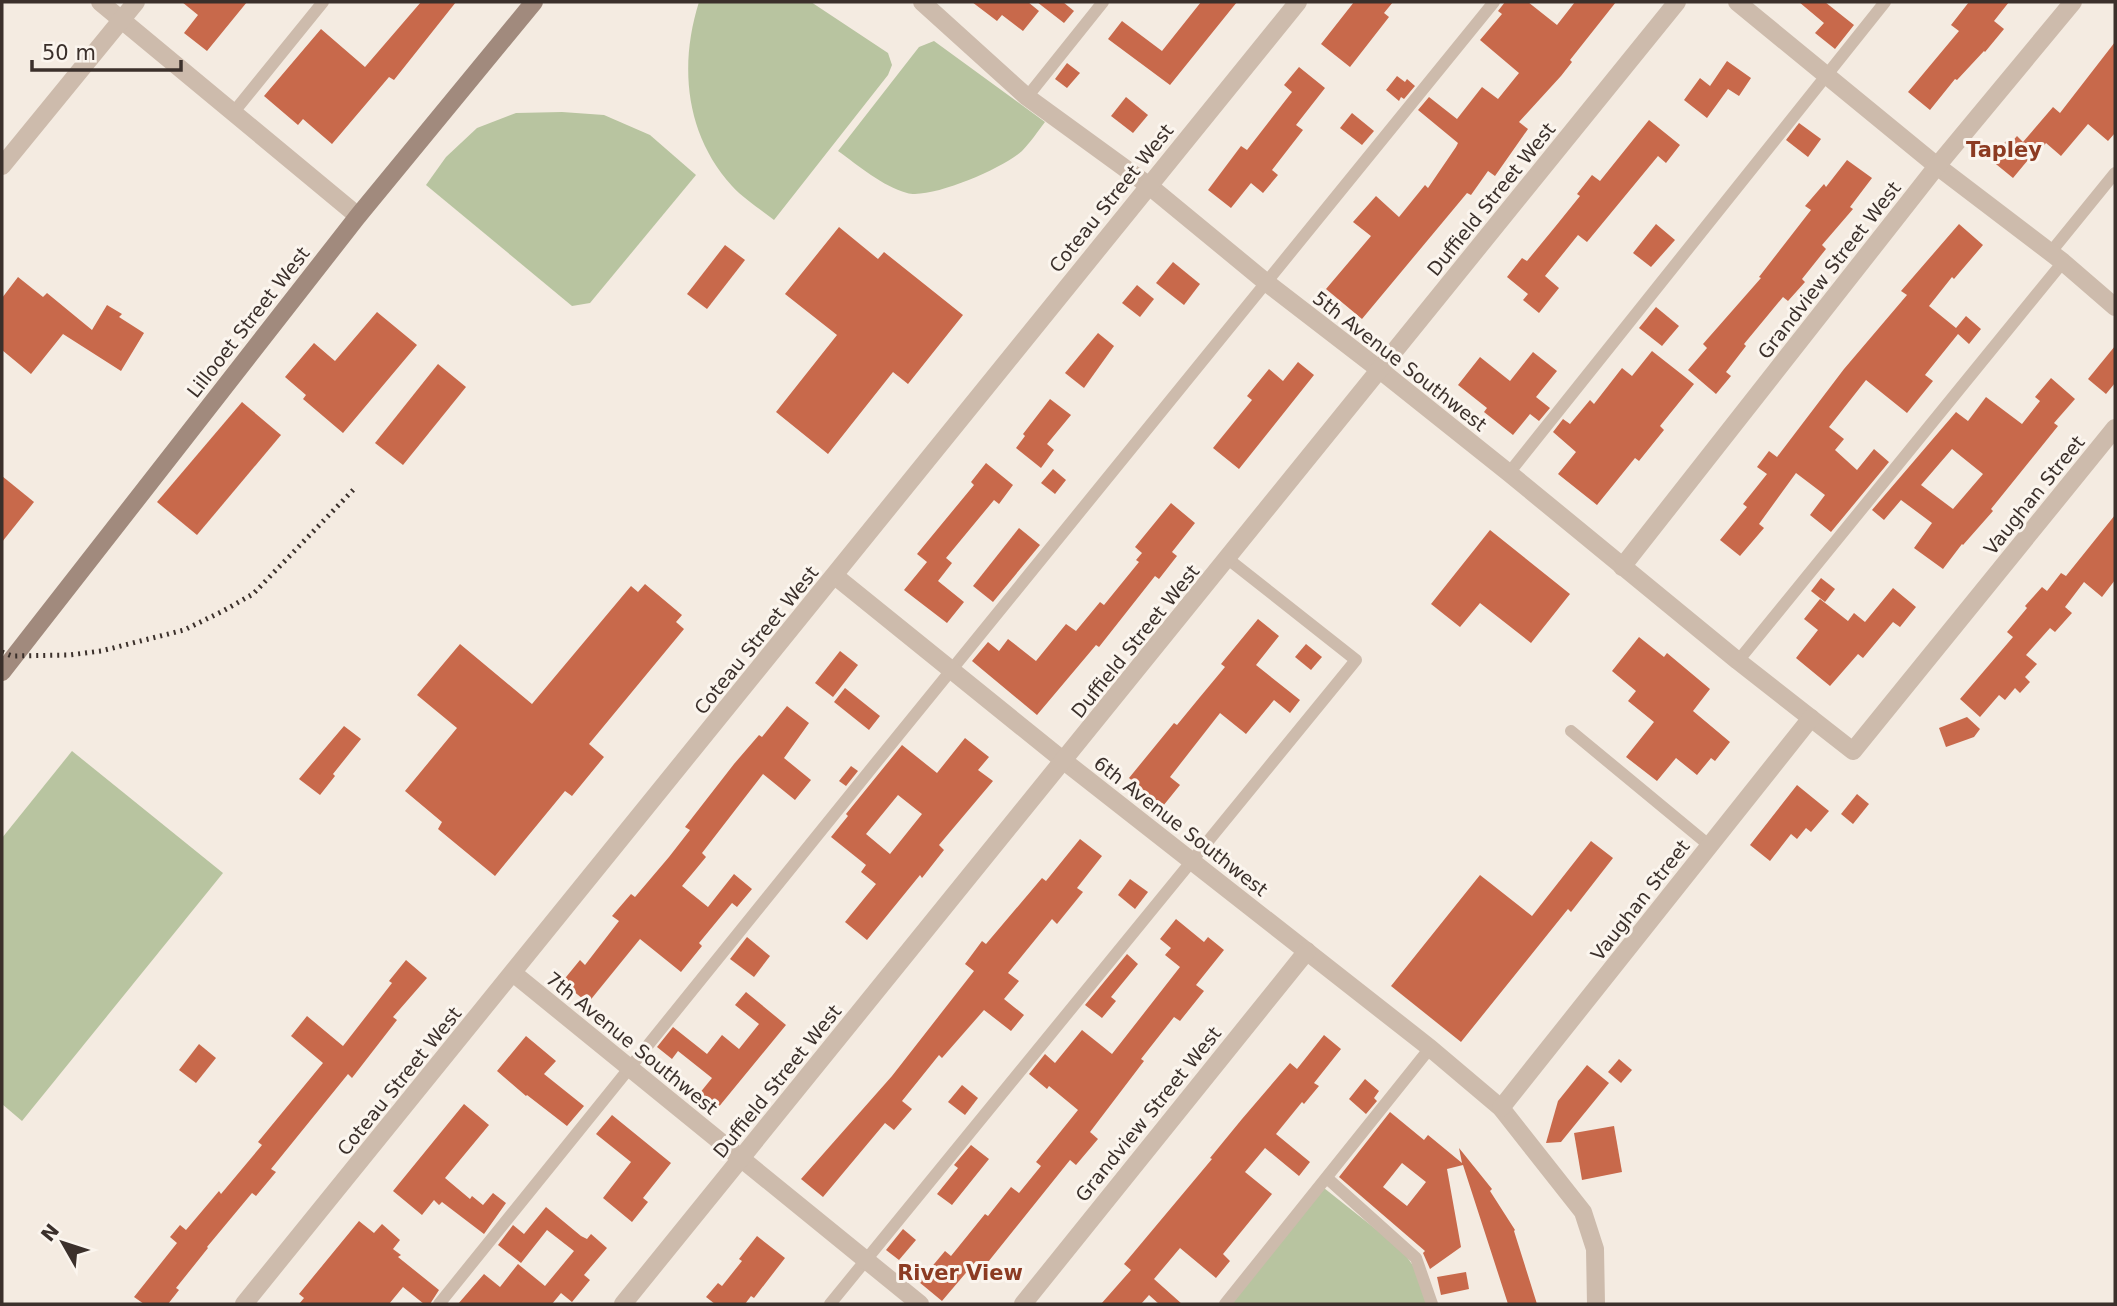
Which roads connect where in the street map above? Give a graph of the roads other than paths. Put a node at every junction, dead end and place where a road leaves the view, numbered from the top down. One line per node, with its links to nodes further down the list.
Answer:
1 (100, 2): 13 (street)
2 (136, 2): 13 (street)
3 (323, 2): 16 (lane)
4 (534, 2): 21 (main road, Lillooet Street West)
5 (922, 2): 15 (street, 5th Avenue Southwest)
6 (1103, 2): 15 (lane)
7 (1298, 2): 20 (street, Coteau Street West)
8 (1494, 2): 23 (lane)
9 (1677, 2): 25 (street, Duffield Street West)
10 (1737, 2): 14 (street)
11 (1885, 2): 14 (lane)
12 (2073, 2): 18 (street, Grandview Street West)
13 (121, 20): 16 (street); 17 (street)
14 (1828, 76): 18 (street); 27 (lane)
15 (1027, 97): 20 (street, 5th Avenue Southwest)
16 (233, 113): 21 (street)
17 (2, 166)
18 (1937, 166): 22 (street); 29 (street, Grandview Street West)
19 (2115, 173): 22 (lane)
20 (1148, 186): 23 (street, 5th Avenue Southwest); 30 (street, Coteau Street West)
21 (358, 216): 33 (main road, Lillooet Street West)
22 (2057, 258): 24 (street); 31 (lane)
23 (1267, 283): 25 (street, 5th Avenue Southwest); 32 (lane)
24 (2115, 307)
25 (1380, 370): 27 (street, 5th Avenue Southwest); 28 (street, Duffield Street West)
26 (2115, 429): 36 (street, Vaughan Street)
27 (1509, 473): 29 (street, 5th Avenue Southwest)
28 (1228, 559): 37 (street, Duffield Street West); 39 (lane)
29 (1622, 567): 31 (street, 5th Avenue Southwest)
30 (835, 576): 32 (street, 6th Avenue Southwest); 41 (street, Coteau Street West)
31 (1738, 662): 34 (street, 5th Avenue Southwest)
32 (953, 671): 37 (street, 6th Avenue Southwest); 43 (lane)
33 (2, 672)
34 (1811, 718): 36 (street, 5th Avenue Southwest); 38 (street, Vaughan Street)
35 (1571, 731): 38 (lane)
36 (1853, 751)
37 (1064, 761): 39 (street, 6th Avenue Southwest); 45 (street, Duffield Street West)
38 (1710, 846): 44 (street, Vaughan Street)
39 (1192, 861): 40 (street, 6th Avenue Southwest); 47 (lane)
40 (1307, 951): 42 (street, 6th Avenue Southwest); 53 (street, Grandview Street West)
41 (513, 973): 43 (street, 7th Avenue Southwest); 48 (street, Coteau Street West)
42 (1430, 1048): 44 (street, 6th Avenue Southwest); 46 (lane)
43 (628, 1068): 45 (street, 7th Avenue Southwest); 49 (lane)
44 (1501, 1108): 56 (street, 6th Avenue Southwest)
45 (741, 1159): 47 (street, 7th Avenue Southwest); 50 (street, Duffield Street West)
46 (1327, 1178): 54 (lane); 55 (lane)
47 (866, 1260): 51 (lane); 52 (street, 7th Avenue Southwest)
48 (244, 1304)
49 (439, 1304)
50 (623, 1304)
51 (830, 1304)
52 (920, 1304)
53 (1023, 1304)
54 (1225, 1304)
55 (1432, 1304)
56 (1596, 1304)

